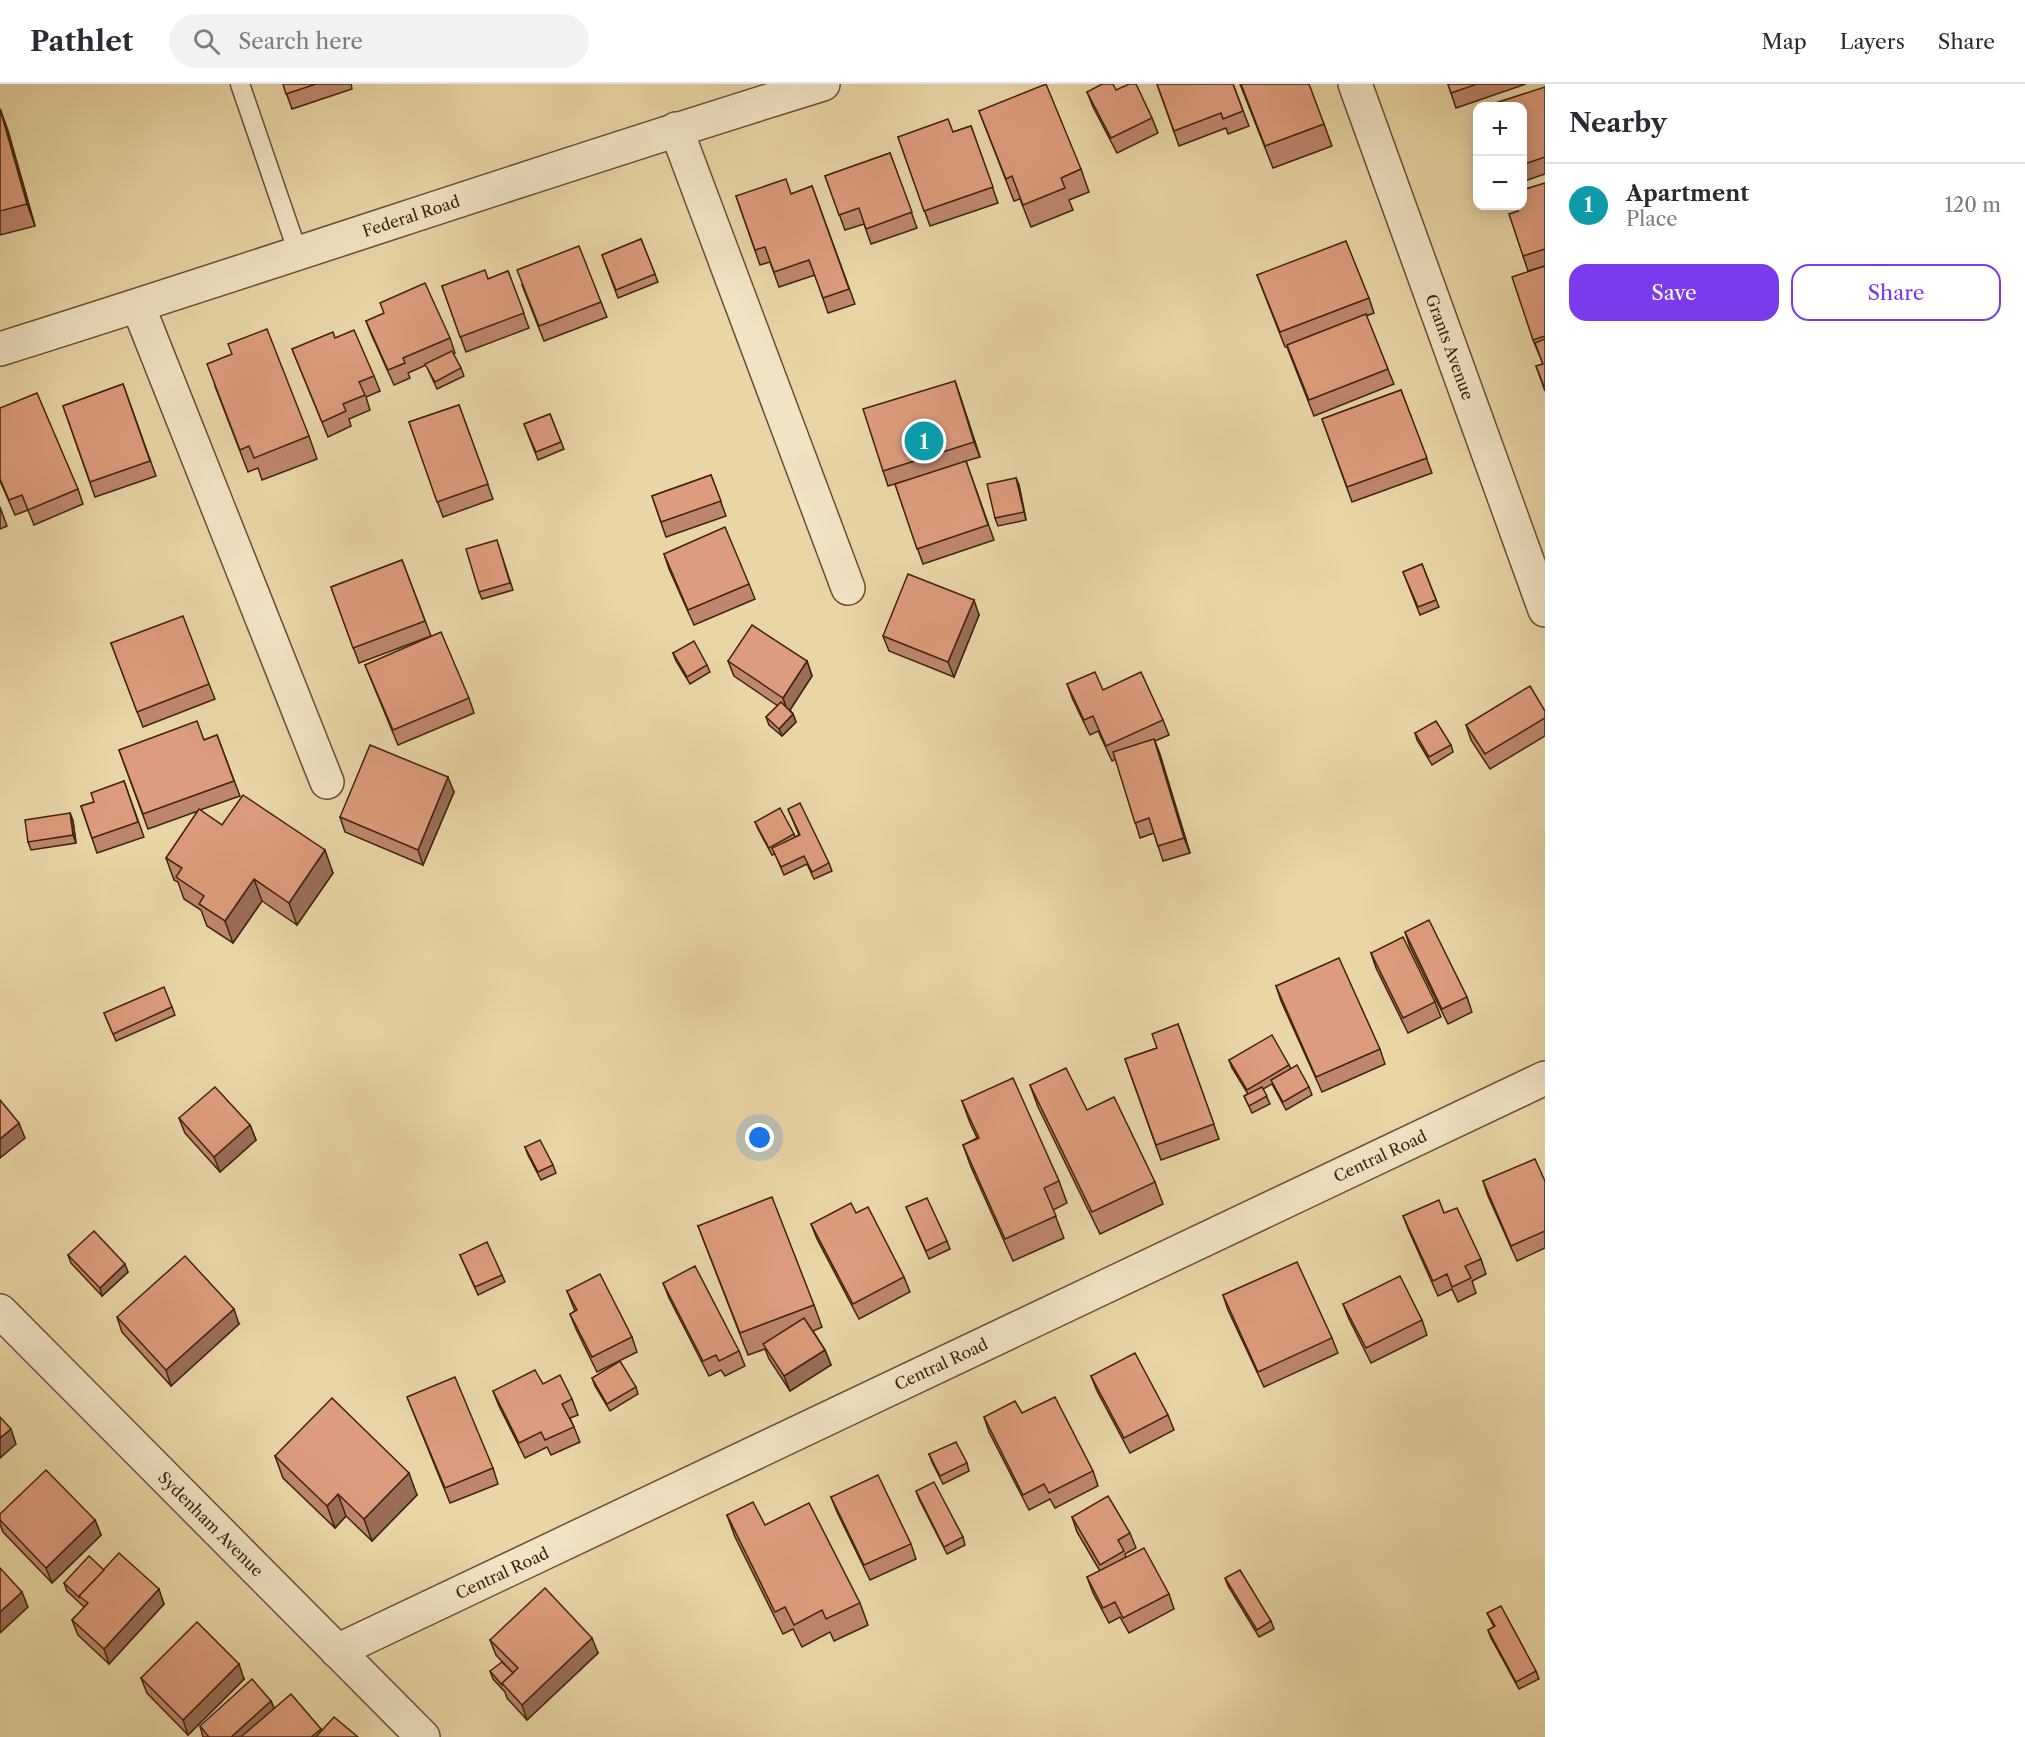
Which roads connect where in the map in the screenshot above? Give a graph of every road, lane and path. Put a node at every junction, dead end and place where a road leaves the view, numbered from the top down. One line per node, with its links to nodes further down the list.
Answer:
1 (240, 84): 5 (lane)
2 (823, 84): 4 (street, Federal Road)
3 (1355, 84): 9 (street, Grants Avenue)
4 (676, 129): 5 (street, Federal Road); 8 (street)
5 (298, 253): 6 (street, Federal Road)
6 (138, 306): 7 (street, Federal Road); 10 (street)
7 (0, 349)
8 (848, 588)
9 (1545, 610)
10 (327, 782)
11 (1545, 1078): 13 (street, Central Road)
12 (0, 1311): 13 (street, Sydenham Avenue)
13 (337, 1651): 14 (street, Sydenham Avenue)
14 (423, 1737)

